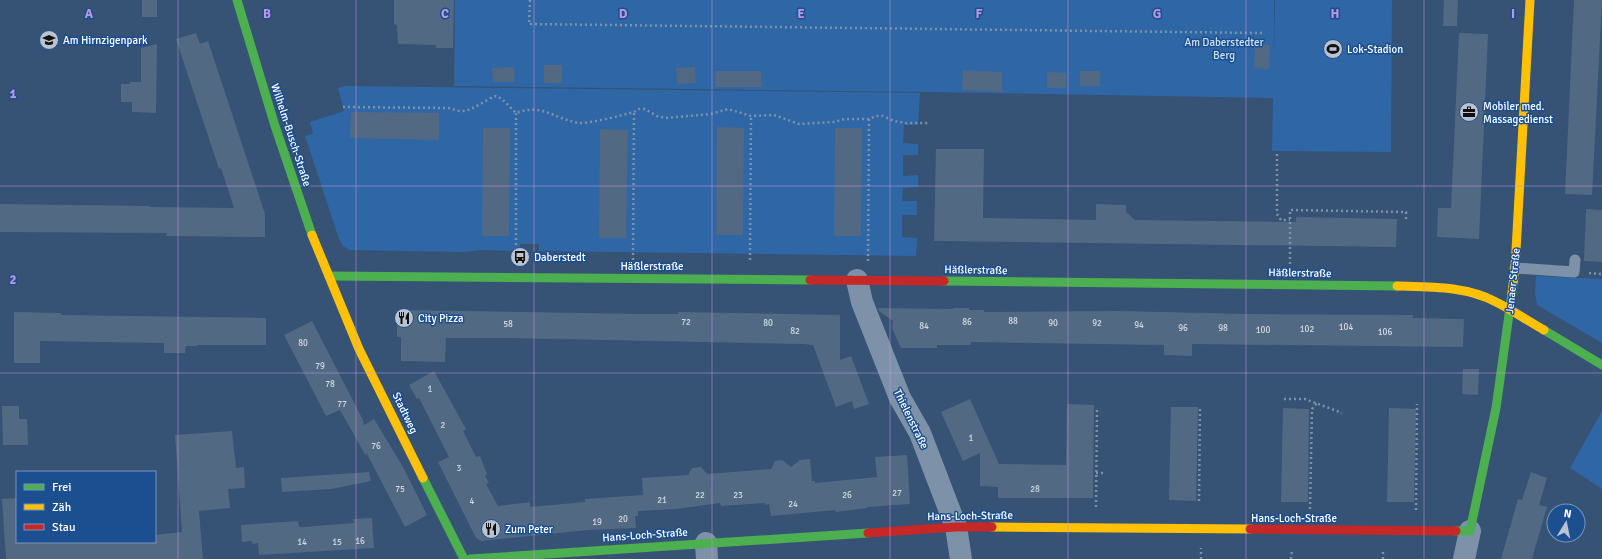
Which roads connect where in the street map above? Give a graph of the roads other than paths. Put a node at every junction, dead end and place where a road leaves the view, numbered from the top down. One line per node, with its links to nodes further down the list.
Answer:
1 (237, 0): 5 (street, Wilhelm-Busch-Straße)
2 (1530, 0): 4 (street, Jenaer Straße)
3 (1575, 260): 4 (lane)
4 (1515, 268): 7 (street, Jenaer Straße)
5 (329, 276): 6 (street, Häßlerstraße); 12 (street, Stadtweg)
6 (862, 280): 7 (street, Häßlerstraße); 9 (street, Thielenstraße)
7 (1510, 309): 8 (street, Häßlerstraße); 10 (street, Jenaer Straße)
8 (1602, 366)
9 (956, 527): 10 (street, Hans-Loch-Straße); 11 (street, Hans-Loch-Straße); 14 (street, Thielenstraße)
10 (1470, 532): 15 (street, Jenaer Straße)
11 (706, 551): 13 (street, Hans-Loch-Straße)
12 (464, 559)
13 (470, 559)
14 (961, 559)
15 (1464, 559)

